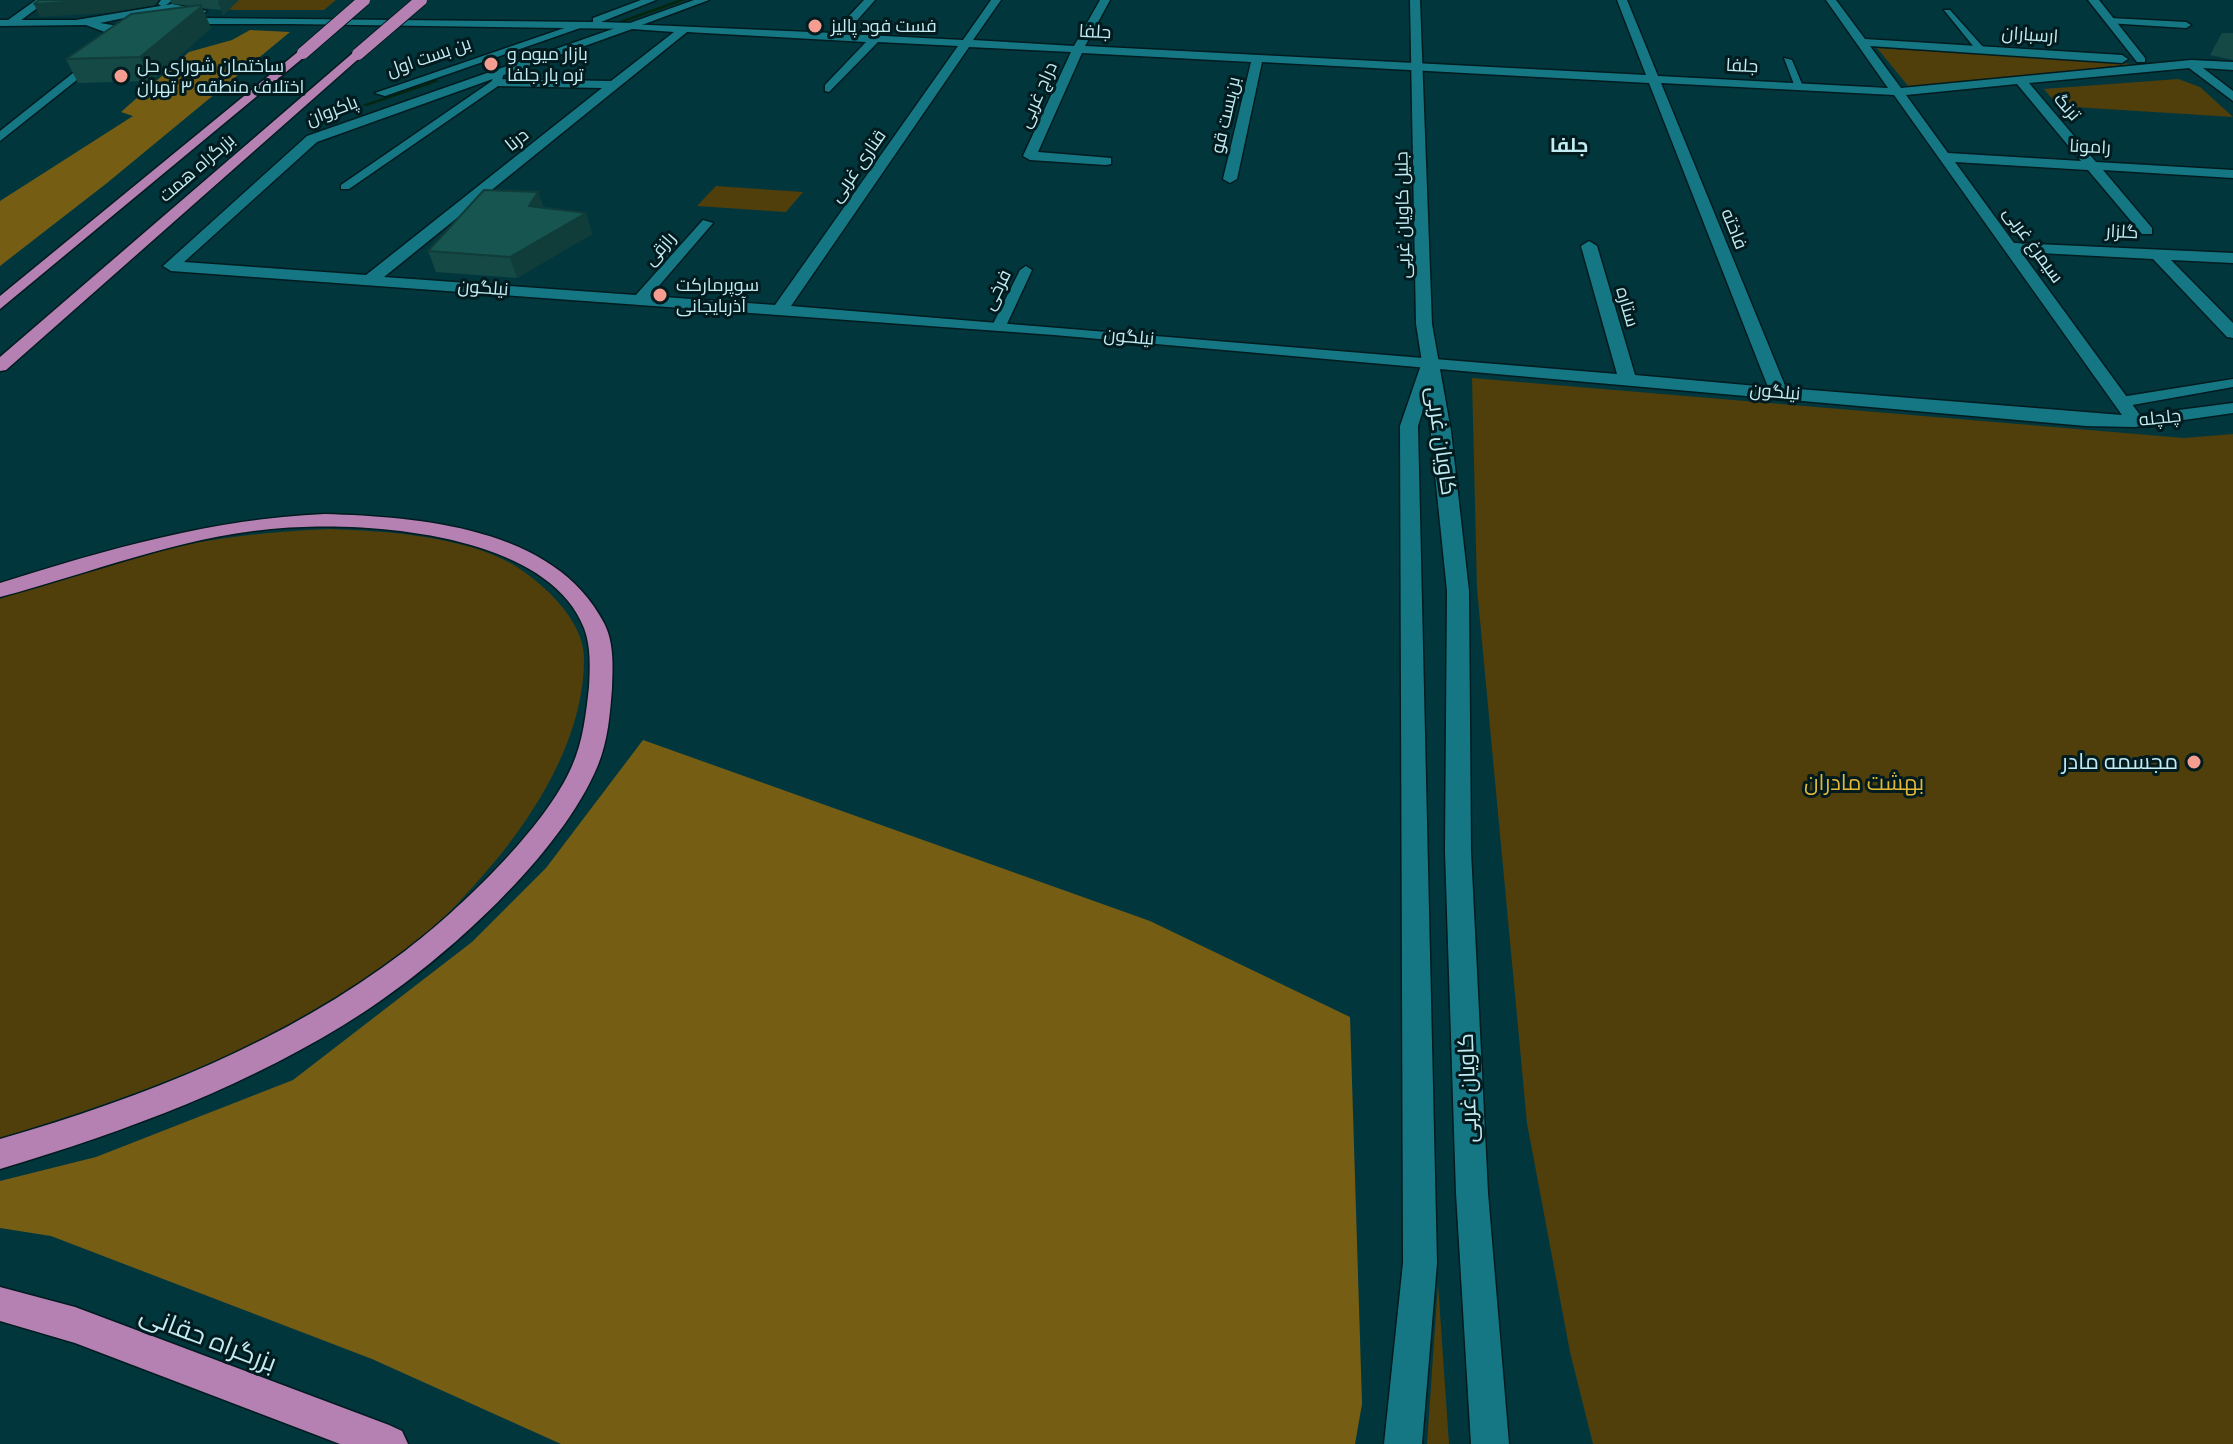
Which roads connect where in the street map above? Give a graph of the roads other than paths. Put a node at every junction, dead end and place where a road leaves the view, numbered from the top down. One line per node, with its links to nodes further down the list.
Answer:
1 (43, 0): 18 (street)
2 (364, 0): 60 (highway, بزرگراه همت, bridge)
3 (421, 0): 71 (highway, بزرگراه همت, bridge)
4 (651, 0): 20 (street, بن بست اول)
5 (704, 0): 21 (street, پاکروان)
6 (870, 0): 26 (street)
7 (996, 0): 29 (street, قناری غربی)
8 (1105, 0): 30 (street, دراج غربی)
9 (1415, 0): 37 (street, جلیل کاویان غربی)
10 (1622, 0): 39 (street, فاخته)
11 (1831, 0): 28 (street, سیمرغ غربی)
12 (2093, 0): 16 (street)
13 (166, 2): 15 (street); 17 (street)
14 (1947, 12): 31 (lane)
15 (290, 21): 20 (street, جلفا); 22 (street)
16 (2110, 21): 19 (lane); 34 (street)
17 (87, 22): 18 (street); 25 (street)
18 (6, 23)
19 (2186, 25)
20 (580, 26): 21 (street, جلفا); 45 (street, بن بست اول)
21 (631, 26): 23 (street, جلفا); 38 (street, پاکروان)
22 (170, 27)
23 (685, 28): 26 (street, جلفا); 41 (street, درنا)
24 (157, 30): 25 (street)
25 (131, 32): 47 (street)
26 (836, 37): 27 (street, جلفا)
27 (875, 39): 29 (street, جلفا); 43 (street)
28 (1861, 42): 31 (street, ارسباران); 44 (street, سیمرغ غربی)
29 (966, 44): 30 (street, جلفا); 67 (street, قناری غربی)
30 (1078, 49): 32 (street, جلفا); 49 (street, دراج غربی)
31 (1981, 50): 34 (street, ارسباران)
32 (1257, 59): 37 (street, جلفا); 52 (street, بن‌بست قو)
33 (1787, 60): 42 (lane)
34 (2141, 60): 35 (street, ارسباران)
35 (2196, 64): 36 (street, ارسباران); 40 (street, ارسباران); 46 (street)
36 (2233, 66)
37 (1417, 67): 39 (street, جلفا); 70 (street, جلیل کاویان غربی)
38 (498, 77): 41 (street); 53 (lane, پاکروان); 61 (street, پاکروان)
39 (1651, 79): 42 (street, جلفا); 74 (street, فاخته)
40 (2021, 81): 44 (street, ارسباران); 50 (street, ترنگ)
41 (615, 85): 63 (street, درنا)
42 (1800, 87): 44 (street, جلفا)
43 (829, 88)
44 (1898, 92): 48 (street, سیمرغ غربی)
45 (381, 93)
46 (2233, 97)
47 (0, 137)
48 (1945, 157): 50 (street, رامونا); 57 (street, سیمرغ غربی)
49 (1106, 161)
50 (2093, 166): 51 (street, رامونا); 55 (street, ترنگ)
51 (2233, 174)
52 (1230, 179)
53 (345, 187)
54 (707, 223): 65 (lane, رازقی)
55 (2147, 231)
56 (1589, 246): 72 (street, ستاره)
57 (2010, 247): 58 (street, گلزار); 75 (street, سیمرغ غربی)
58 (2157, 254): 59 (street, گلزار); 69 (street)
59 (2233, 258)
60 (47, 266): 64 (highway); 66 (highway, بزرگراه همت)
61 (171, 266): 63 (street, نیلگون)
62 (1026, 270): 68 (lane, فرخی)
63 (371, 279): 65 (street, نیلگون)
64 (0, 294)
65 (640, 299): 67 (street, نیلگون)
66 (0, 304)
67 (780, 310): 68 (street, نیلگون)
68 (999, 326): 70 (street, نیلگون)
69 (2233, 333)
70 (1429, 361): 72 (street, نیلگون); 83 (street, کاویان غربی); 84 (street, کاویان غربی)
71 (0, 366)
72 (1627, 379): 74 (street, نیلگون)
73 (2233, 383): 75 (lane)
74 (1779, 393): 77 (street, نیلگون)
75 (2121, 402): 78 (street, سیمرغ غربی)
76 (2233, 408): 78 (street, چلچله)
77 (2086, 420): 78 (street, چلچله)
78 (2135, 421)
79 (0, 590): 80 (highway)
80 (0, 1154)
81 (0, 1304): 82 (highway, بزرگراه حقانی)
82 (389, 1444)
83 (1403, 1444)
84 (1490, 1444)

